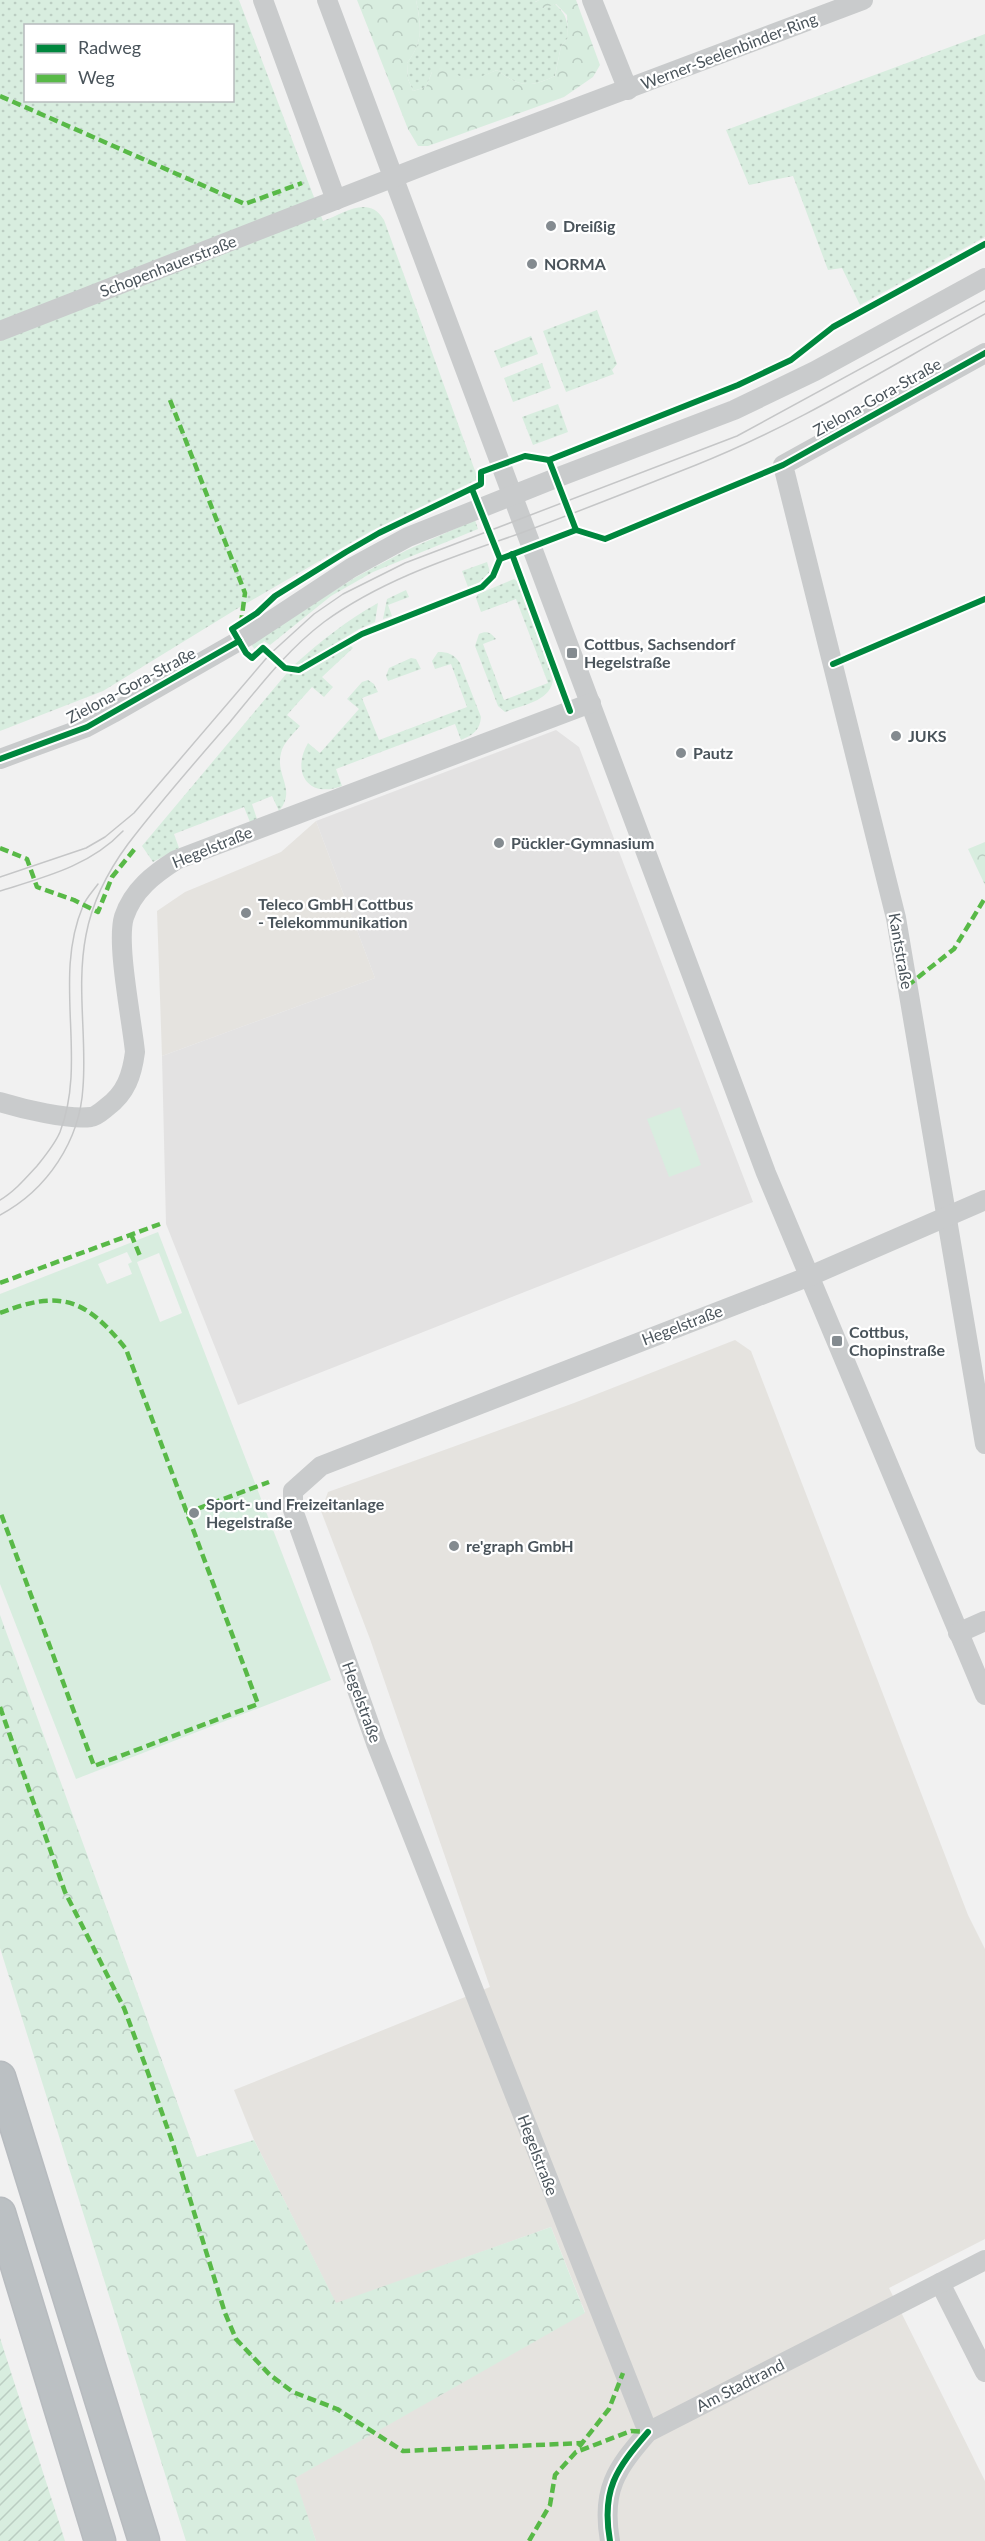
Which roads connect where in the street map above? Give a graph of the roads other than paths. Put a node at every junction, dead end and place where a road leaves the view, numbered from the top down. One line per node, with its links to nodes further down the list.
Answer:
1 (263, 0): 7 (street)
2 (327, 0): 6 (street)
3 (592, 0): 5 (street, Werner-Seelenbinder-Ring)
4 (863, 0): 5 (street, Werner-Seelenbinder-Ring)
5 (627, 90): 6 (street, Werner-Seelenbinder-Ring)
6 (394, 178): 7 (street, Schopenhauerstraße); 12 (street)
7 (336, 200): 9 (street, Schopenhauerstraße)
8 (985, 278): 12 (street, Zielona-Gora-Straße)
9 (0, 331)
10 (985, 353): 11 (street, Zielona-Gora-Straße)
11 (783, 465): 19 (street, Kantstraße)
12 (512, 495): 13 (street); 14 (street, Zielona-Gora-Straße)
13 (591, 703): 16 (street, Hegelstraße); 20 (street)
14 (0, 759)
15 (0, 1102): 16 (street, Hegelstraße)
16 (23, 1109): 17 (street, Hegelstraße)
17 (0, 1118)
18 (985, 1200): 19 (street, Hegelstraße)
19 (947, 1217): 20 (street, Hegelstraße); 21 (street, Kantstraße)
20 (810, 1276): 23 (street); 30 (street, Hegelstraße)
21 (985, 1444)
22 (985, 1621): 23 (street)
23 (958, 1633): 24 (street)
24 (985, 1695)
25 (0, 2077): 32 (highway)
26 (0, 2213): 31 (highway)
27 (985, 2260): 28 (street, Am Stadtrand)
28 (940, 2283): 29 (street); 30 (street, Am Stadtrand)
29 (985, 2372)
30 (648, 2432): 33 (street, Am Stadtrand)
31 (100, 2541)
32 (144, 2541)
33 (610, 2541)

